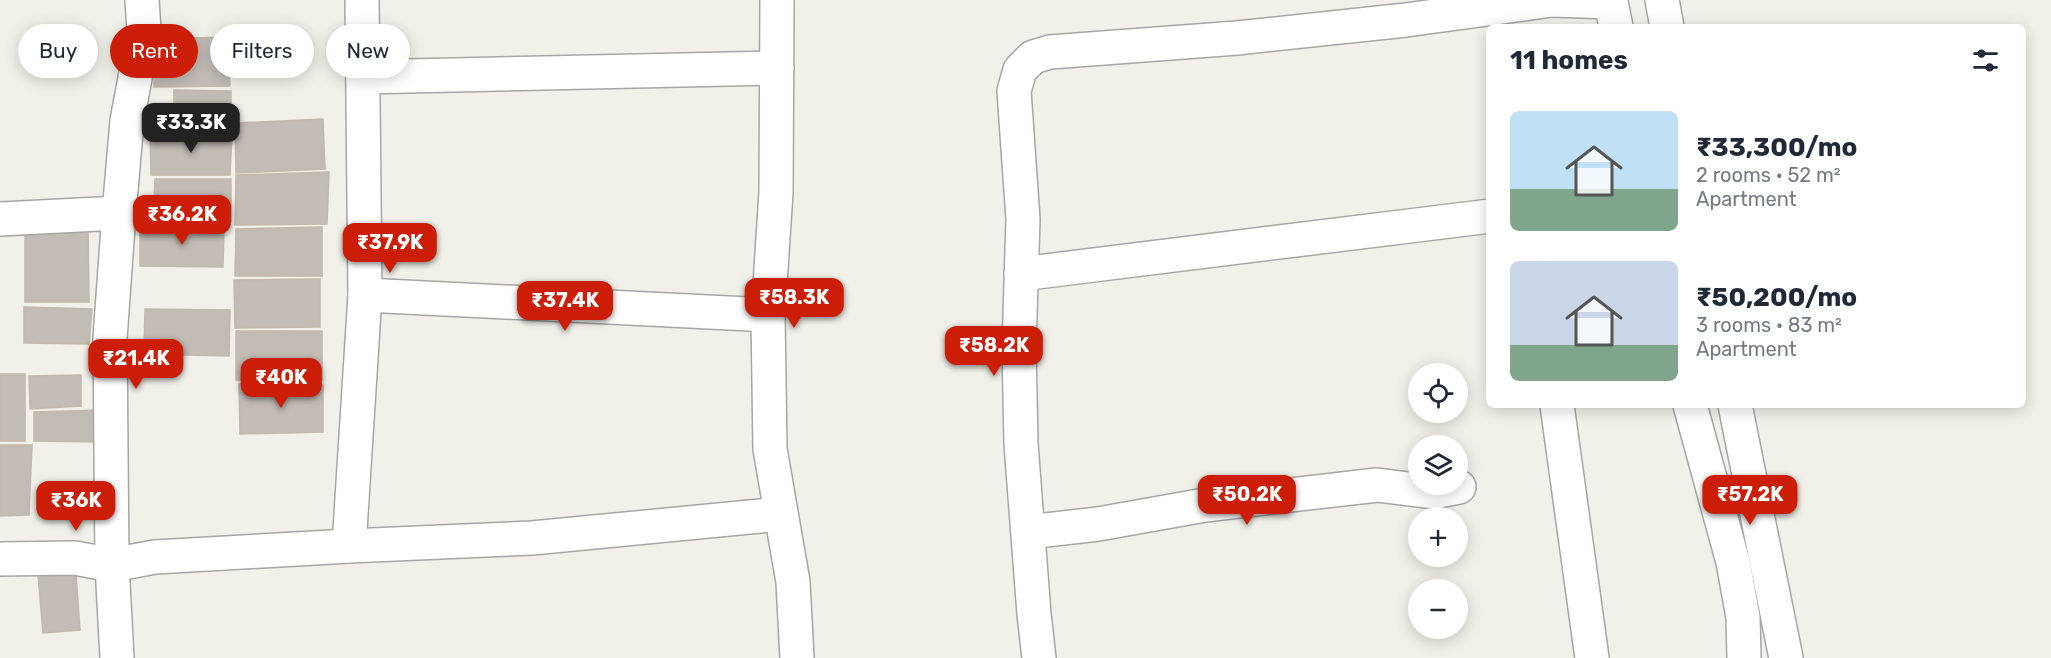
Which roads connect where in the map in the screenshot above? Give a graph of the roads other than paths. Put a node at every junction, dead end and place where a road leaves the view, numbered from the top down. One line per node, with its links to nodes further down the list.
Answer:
1 (142, 0): 12 (street)
2 (362, 0): 6 (street)
3 (777, 0): 9 (street)
4 (1662, 0): 8 (street)
5 (1438, 7): 7 (street); 15 (street)
6 (362, 24)
7 (1615, 24)
8 (1666, 24)
9 (777, 68): 10 (street); 17 (street)
10 (410, 76)
11 (363, 78): 16 (street)
12 (119, 213): 14 (street); 26 (street)
13 (1486, 216): 15 (street)
14 (0, 219)
15 (1021, 274): 23 (street)
16 (365, 296): 17 (street); 24 (street)
17 (768, 315): 22 (street)
18 (1557, 408): 30 (street)
19 (1691, 408): 31 (street)
20 (1736, 408): 32 (street)
21 (1408, 489): 23 (street)
22 (781, 514): 24 (street); 28 (street)
23 (1028, 532): 29 (street)
24 (348, 546): 26 (street)
25 (0, 559): 26 (street)
26 (112, 565): 27 (street)
27 (117, 658)
28 (797, 658)
29 (1039, 658)
30 (1593, 658)
31 (1744, 658)
32 (1786, 658)

